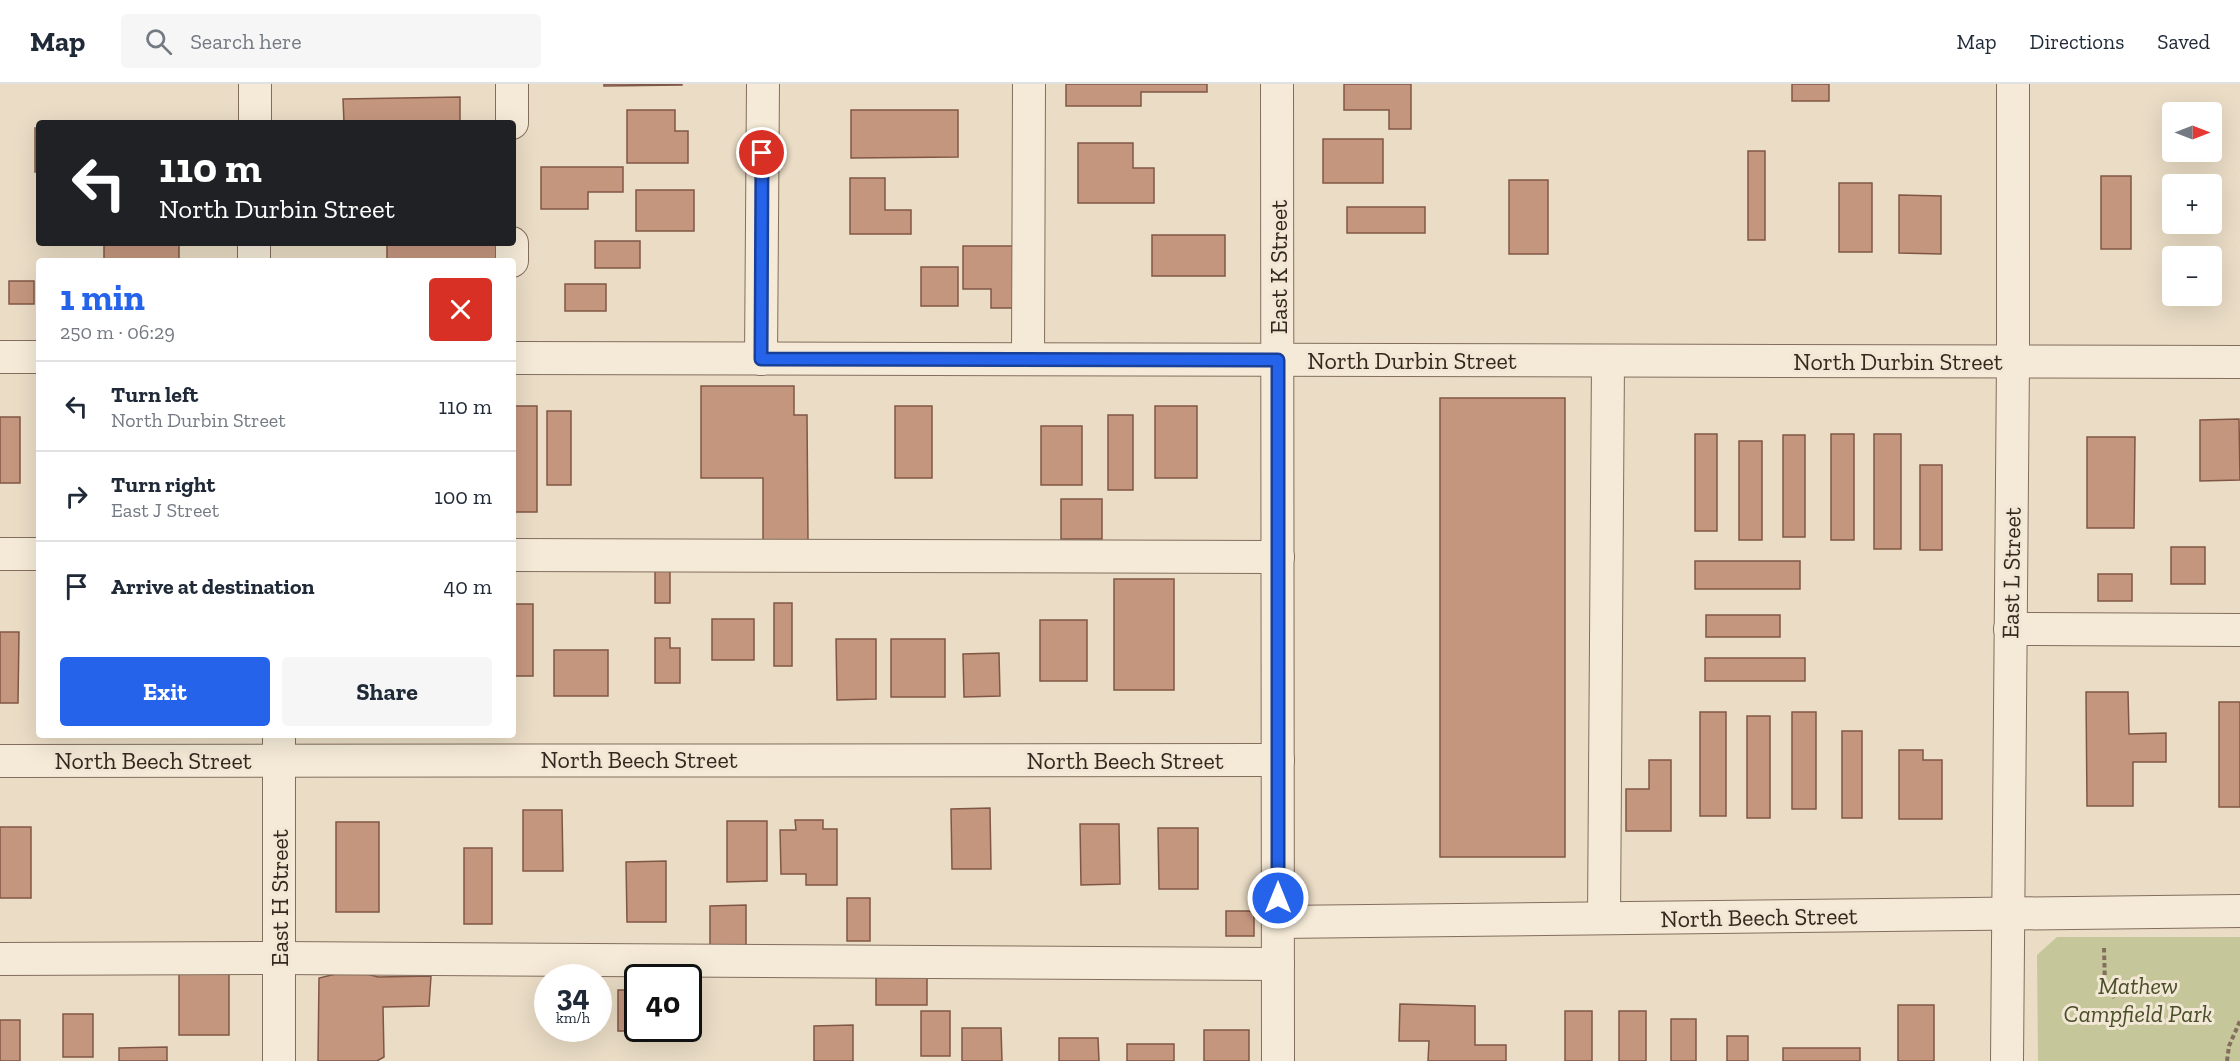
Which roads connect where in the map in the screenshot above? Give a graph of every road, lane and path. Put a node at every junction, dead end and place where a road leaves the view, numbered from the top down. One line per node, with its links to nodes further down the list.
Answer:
1 (255, 84): 7 (street)
2 (512, 84): 8 (street)
3 (763, 84): 12 (street)
4 (1029, 84): 13 (street)
5 (1277, 84): 14 (street, East K Street)
6 (2013, 84): 16 (street, East L Street)
7 (255, 120)
8 (512, 120)
9 (0, 357): 10 (street)
10 (36, 357)
11 (516, 358): 12 (street, North Durbin Street)
12 (761, 359): 13 (street, North Durbin Street)
13 (1028, 359): 14 (street, North Durbin Street)
14 (1278, 360): 15 (street, North Durbin Street); 21 (street, East K Street)
15 (1608, 361): 16 (street, North Durbin Street); 29 (street)
16 (2013, 361): 17 (street, North Durbin Street); 22 (street, East L Street)
17 (2240, 362)
18 (0, 554): 19 (street)
19 (36, 554)
20 (516, 555): 21 (street)
21 (1278, 557): 25 (street, East K Street)
22 (2010, 629): 23 (street); 28 (street, East L Street)
23 (2240, 630)
24 (279, 747): 25 (street, North Beech Street); 26 (street, North Beech Street); 32 (street, East H Street)
25 (1278, 760): 30 (street, East K Street)
26 (0, 761)
27 (2240, 911): 28 (street, North Beech Street)
28 (2008, 914): 29 (street, North Beech Street); 39 (street, East L Street)
29 (1604, 918): 30 (street, North Beech Street)
30 (1278, 922): 34 (street, East K Street)
31 (2104, 948): 35 (path)
32 (279, 958): 33 (street); 34 (street); 37 (street, East H Street)
33 (0, 959)
34 (1278, 964): 38 (street, East K Street)
35 (2114, 998)
36 (2240, 1021): 40 (path)
37 (279, 1061)
38 (1278, 1061)
39 (2007, 1061)
40 (2227, 1061)

